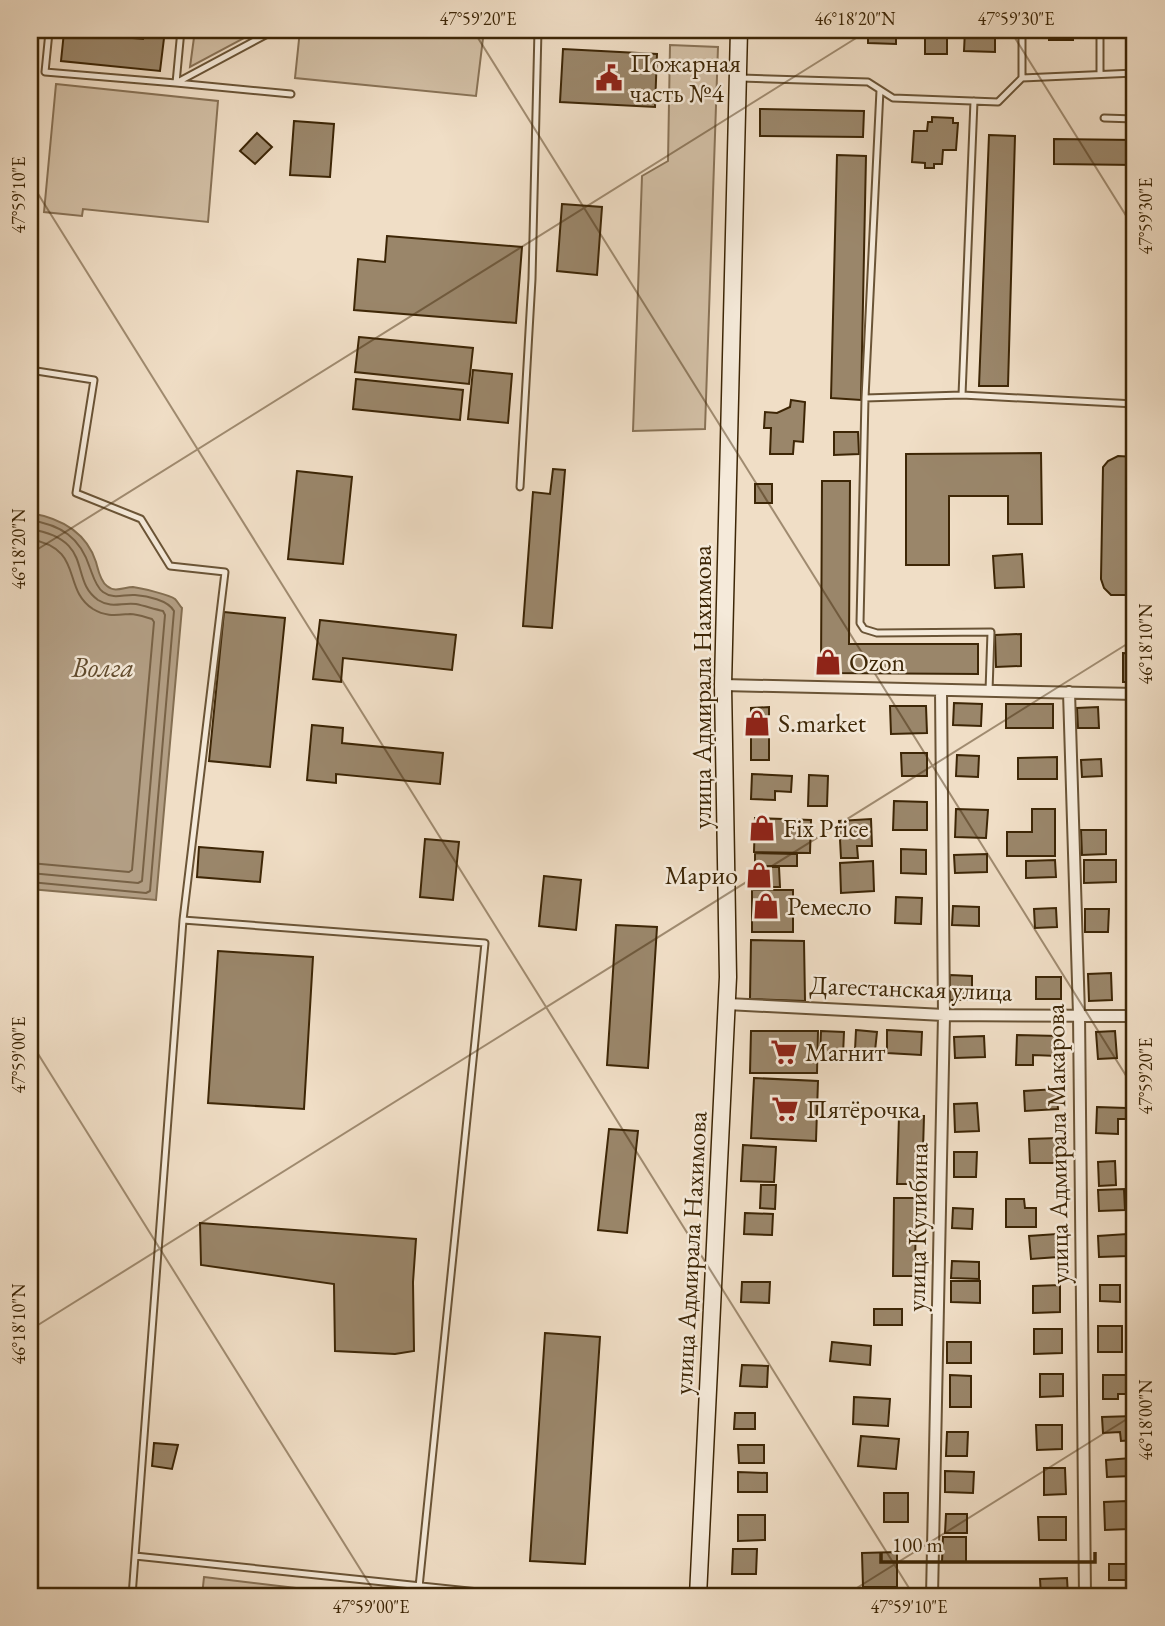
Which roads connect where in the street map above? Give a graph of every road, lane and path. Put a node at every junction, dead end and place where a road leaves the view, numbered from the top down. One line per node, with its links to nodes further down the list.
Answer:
1 (181, 30): 13 (lane)
2 (275, 30): 13 (lane)
3 (538, 30): 23 (lane)
4 (668, 30): 8 (lane)
5 (1022, 30): 12 (lane)
6 (1100, 30): 10 (lane)
7 (49, 32): 13 (lane)
8 (739, 32): 11 (main road, улица Адмирала Нахимова)
9 (1135, 73): 10 (lane)
10 (1100, 74): 12 (lane)
11 (738, 78): 14 (lane); 24 (main road, улица Адмирала Нахимова)
12 (1022, 78): 16 (lane)
13 (176, 83): 15 (lane)
14 (880, 90): 16 (lane); 21 (lane)
15 (291, 94)
16 (974, 101): 20 (lane)
17 (1104, 118): 18 (lane)
18 (1135, 119)
19 (30, 370): 29 (lane)
20 (962, 395): 21 (lane); 22 (lane)
21 (865, 398): 26 (lane)
22 (1135, 404)
23 (520, 487)
24 (723, 685): 25 (street); 30 (main road, улица Адмирала Нахимова)
25 (942, 690): 26 (street); 32 (street, улица Кулибина)
26 (989, 691): 27 (street)
27 (1069, 692): 28 (street); 31 (street, улица Адмирала Макарова)
28 (1135, 694)
29 (183, 920): 34 (lane); 35 (lane)
30 (727, 1004): 32 (street, Дагестанская улица); 38 (main road, улица Адмирала Нахимова)
31 (1079, 1014): 32 (street, Дагестанская улица); 33 (street, Дагестанская улица); 40 (street, улица Адмирала Макарова)
32 (944, 1015): 39 (street, улица Кулибина)
33 (1135, 1016)
34 (135, 1556): 35 (lane); 36 (lane)
35 (419, 1587): 37 (lane)
36 (132, 1596)
37 (518, 1596)
38 (698, 1596)
39 (932, 1596)
40 (1085, 1596)

